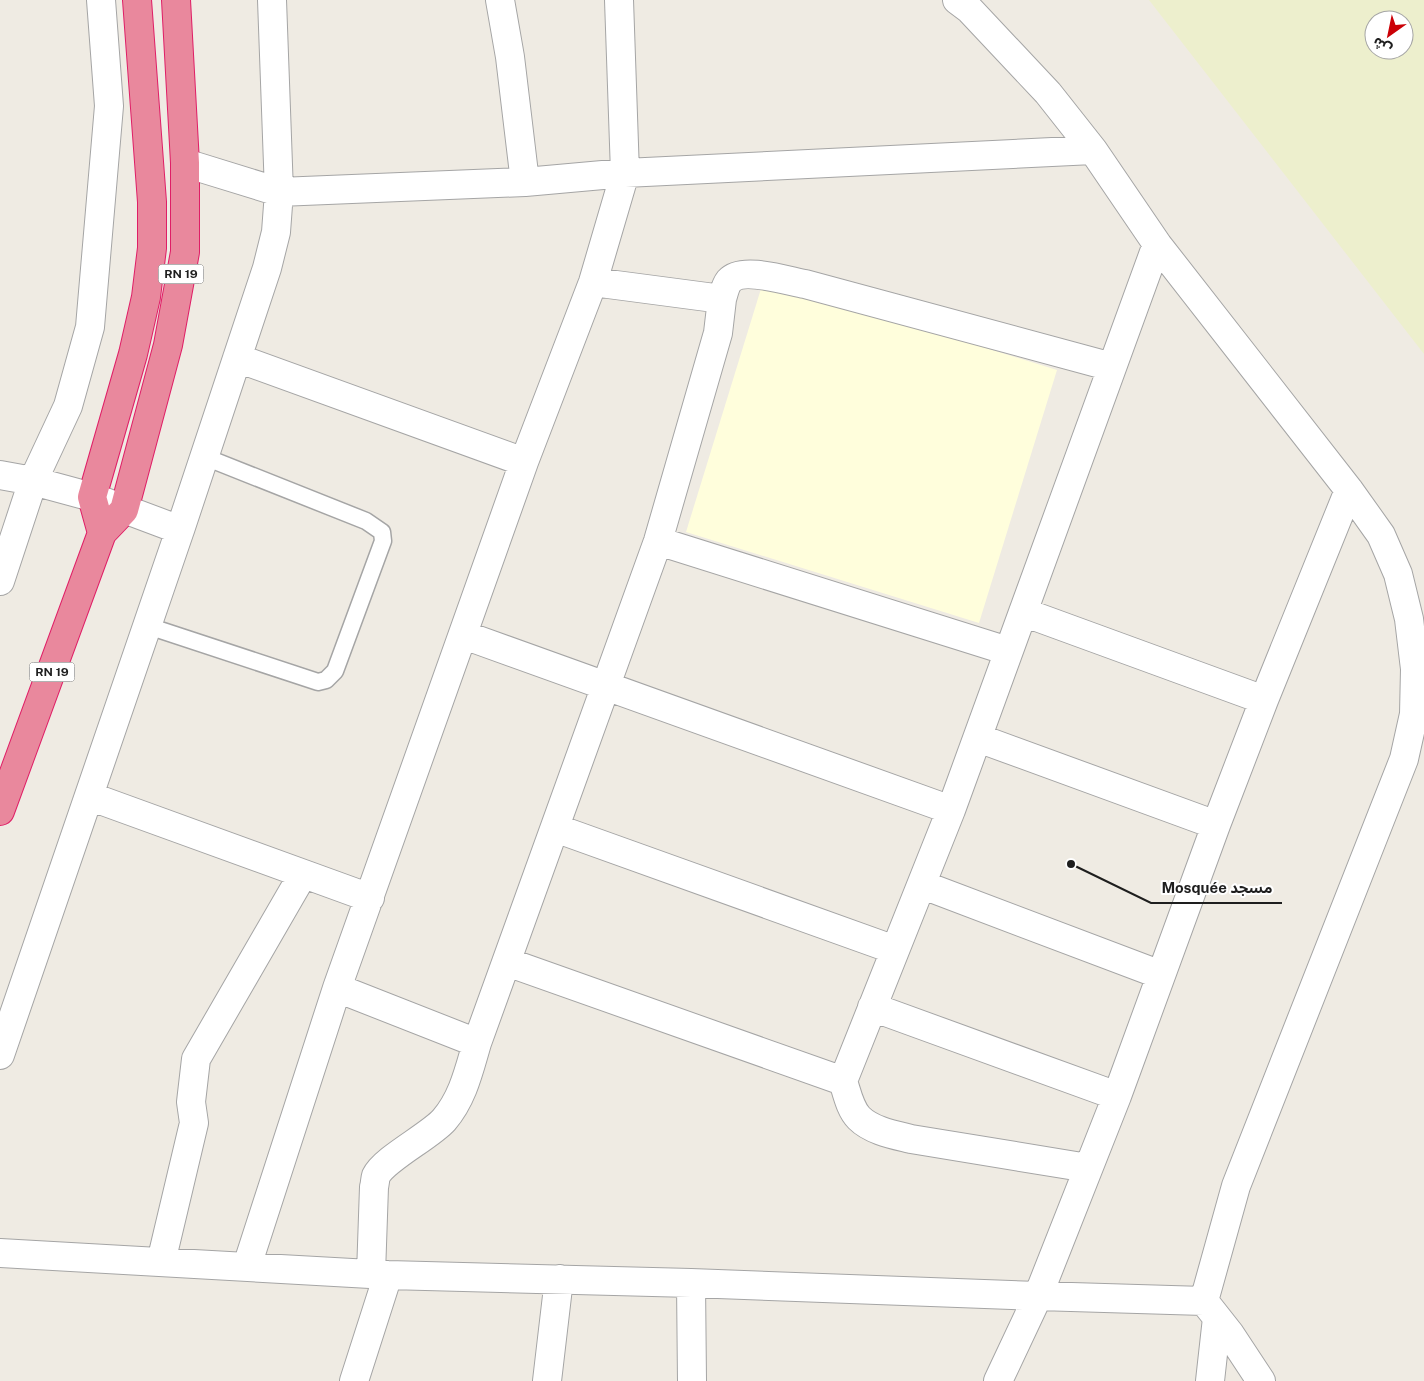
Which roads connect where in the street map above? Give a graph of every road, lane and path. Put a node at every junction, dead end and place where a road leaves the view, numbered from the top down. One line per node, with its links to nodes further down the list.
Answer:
1 (101, 0): 21 (street)
2 (137, 0): 23 (highway, RN 19)
3 (176, 0): 9 (highway, RN 19)
4 (272, 0): 12 (street)
5 (500, 0): 11 (street)
6 (619, 0): 10 (street)
7 (957, 0): 8 (street)
8 (1093, 150): 10 (street); 13 (street)
9 (185, 163): 12 (street); 24 (highway, RN 19)
10 (625, 173): 11 (street); 14 (street)
11 (525, 182): 12 (street)
12 (279, 192): 16 (street)
13 (1157, 244): 17 (street); 22 (street)
14 (593, 282): 15 (street); 19 (street)
15 (722, 300): 17 (street); 27 (street)
16 (237, 358): 18 (street); 19 (street)
17 (1112, 367): 29 (street)
18 (205, 458): 25 (street); 30 (lane)
19 (524, 462): 31 (street)
20 (0, 475): 21 (street)
21 (33, 481): 23 (street); 28 (street)
22 (1349, 490): 34 (street); 61 (street)
23 (92, 497): 24 (street); 26 (highway)
24 (124, 510): 25 (street); 26 (highway, RN 19)
25 (180, 530): 30 (street)
26 (102, 533): 38 (highway, RN 19)
27 (658, 541): 32 (street); 33 (street)
28 (0, 581)
29 (1023, 612): 32 (street); 34 (street)
30 (148, 626): 36 (street)
31 (464, 635): 33 (street); 43 (street)
32 (1008, 651): 35 (street)
33 (606, 686): 37 (street); 40 (street)
34 (1264, 700): 39 (street)
35 (978, 738): 37 (street); 39 (street)
36 (89, 796): 41 (street); 50 (street)
37 (951, 810): 42 (street)
38 (0, 811)
39 (1216, 825): 46 (street)
40 (555, 828): 44 (street); 45 (street)
41 (303, 874): 43 (street); 55 (street)
42 (923, 885): 44 (street); 46 (street)
43 (370, 898): 47 (street)
44 (895, 950): 48 (street)
45 (507, 962): 49 (street); 51 (street)
46 (1161, 975): 52 (street)
47 (337, 988): 49 (street); 56 (street)
48 (872, 1007): 51 (street); 52 (street)
49 (477, 1043): 57 (street)
50 (0, 1056)
51 (843, 1082): 53 (street)
52 (1117, 1096): 53 (street)
53 (1088, 1168): 60 (street)
54 (0, 1253): 55 (street)
55 (161, 1262): 56 (street)
56 (247, 1266): 57 (street)
57 (379, 1274): 58 (street); 62 (street)
58 (559, 1279): 59 (street); 63 (street)
59 (691, 1283): 60 (street); 64 (street)
60 (1038, 1296): 61 (street); 65 (street)
61 (1211, 1309): 66 (street); 67 (street)
62 (354, 1381)
63 (547, 1381)
64 (692, 1381)
65 (998, 1381)
66 (1210, 1381)
67 (1261, 1381)

